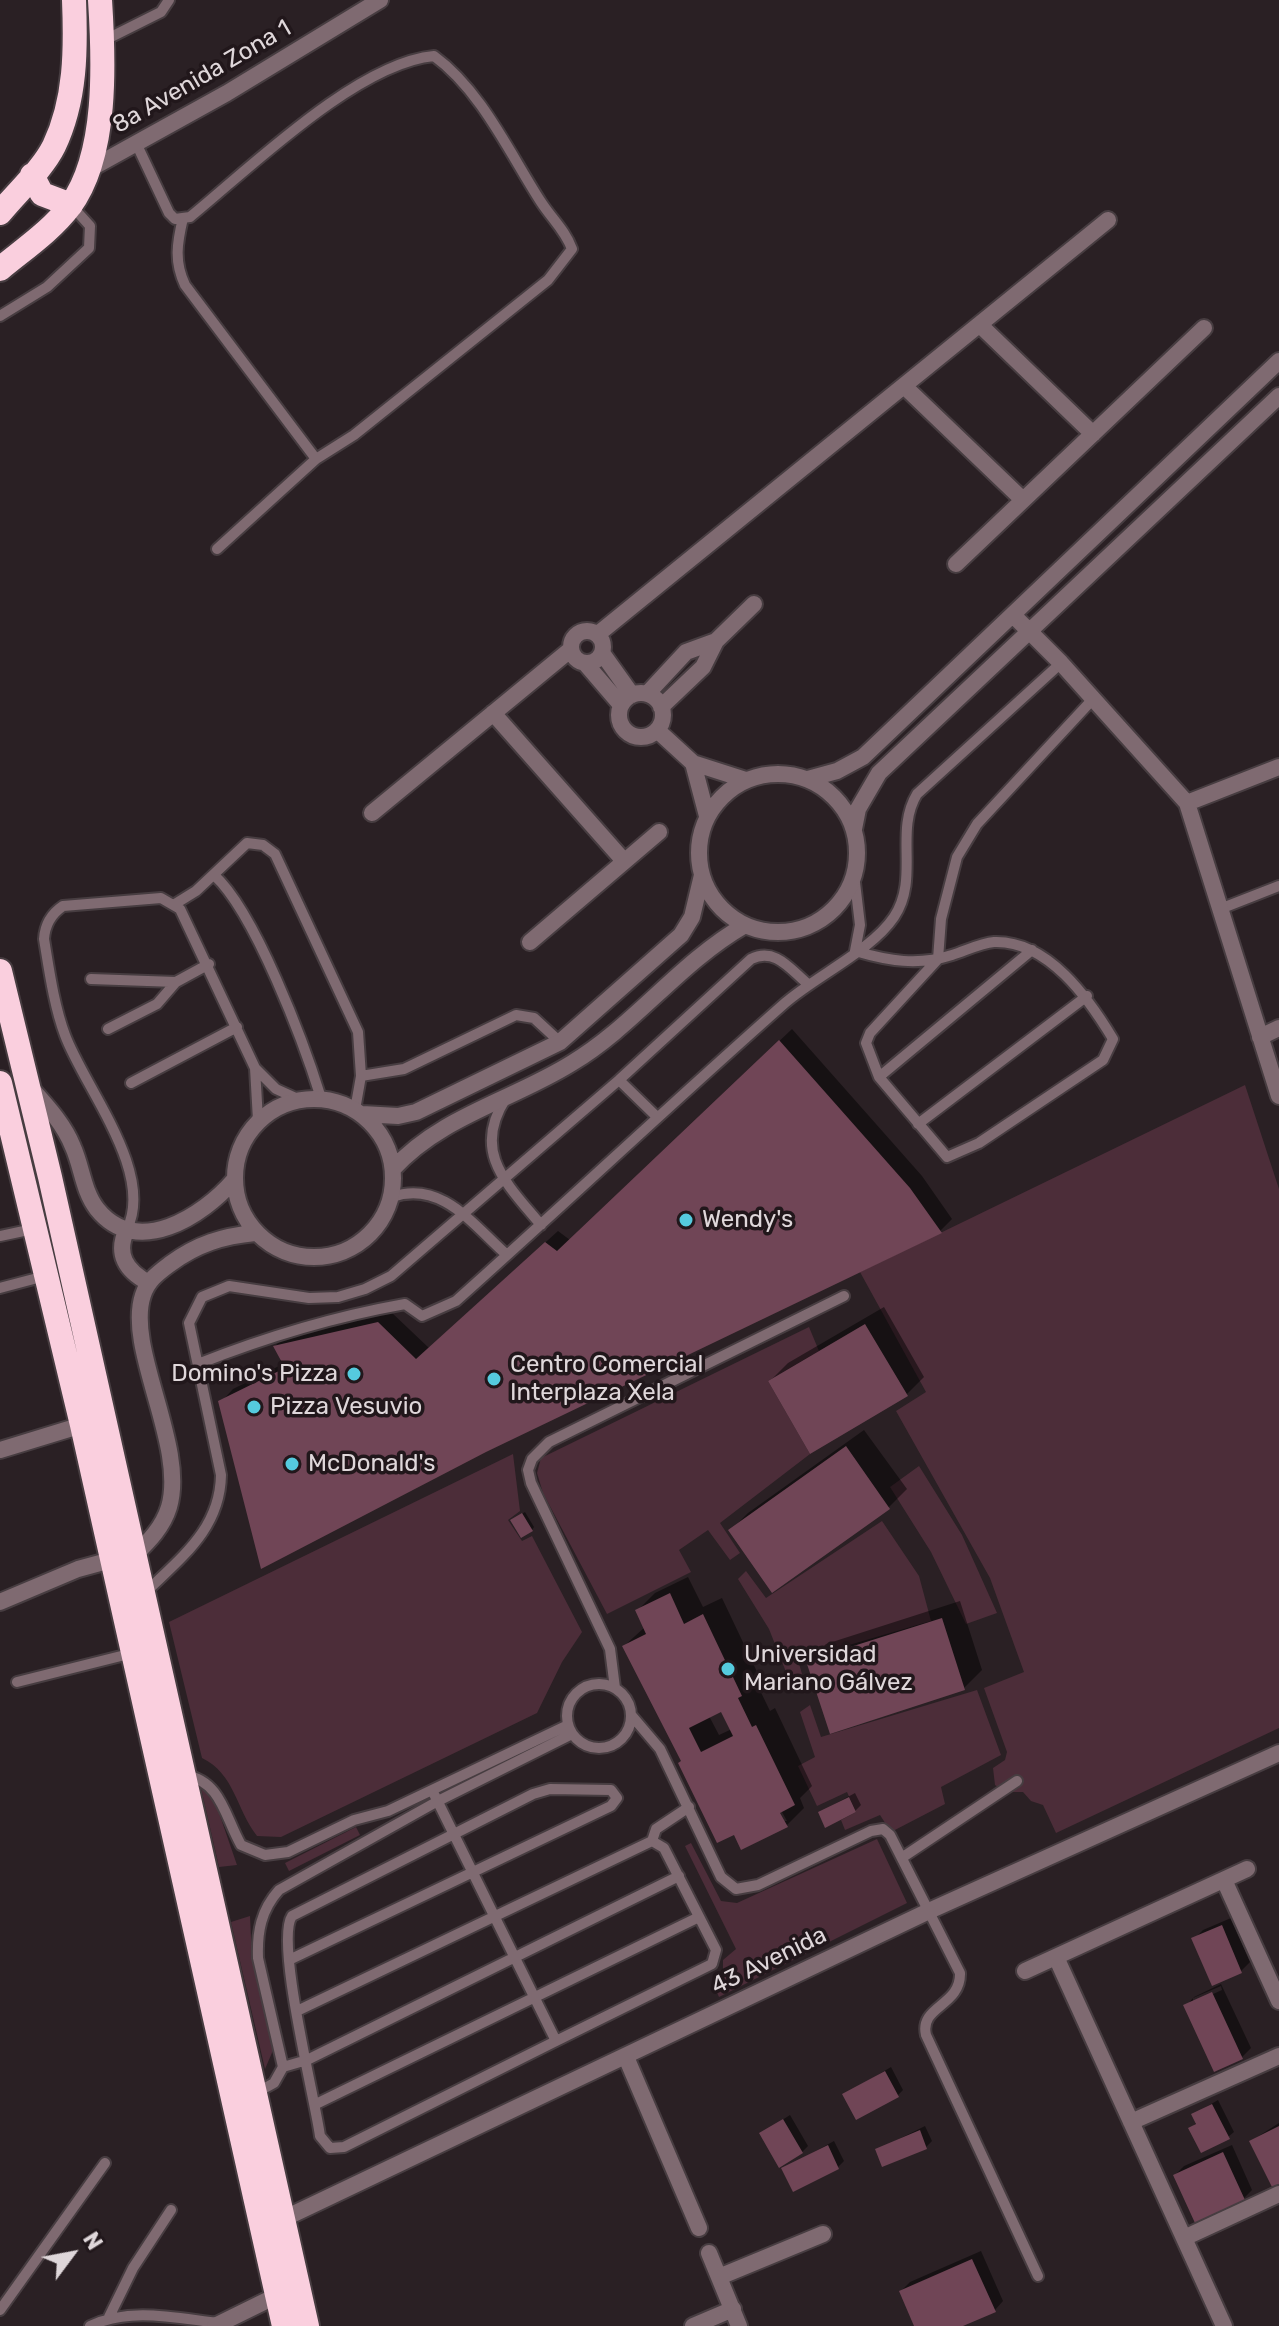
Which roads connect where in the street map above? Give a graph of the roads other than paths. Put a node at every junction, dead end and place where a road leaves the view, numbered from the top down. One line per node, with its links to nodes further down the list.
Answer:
1 (74, 0): 7 (highway)
2 (100, 0): 5 (highway)
3 (169, 0): 5 (lane)
4 (380, 0): 6 (street, 8a Avenida Zona 1)
5 (103, 41): 8 (highway)
6 (136, 143): 8 (street, 8a Avenida Zona 1); 12 (lane)
7 (53, 148): 8 (highway); 9 (highway)
8 (88, 170): 10 (highway)
9 (32, 175): 10 (highway); 11 (highway)
10 (71, 205): 14 (highway); 15 (lane)
11 (0, 213)
12 (183, 218): 22 (lane); 22 (lane)
13 (1108, 220): 16 (street)
14 (0, 269)
15 (0, 316)
16 (980, 325): 19 (street); 21 (street)
17 (1204, 328): 21 (street)
18 (1279, 361): 27 (street)
19 (904, 386): 23 (street); 29 (street)
20 (1279, 396): 28 (street)
21 (1093, 434): 23 (street)
22 (316, 459): 24 (lane)
23 (1023, 500): 25 (street)
24 (217, 549)
25 (956, 564)
26 (754, 604): 30 (street)
27 (1013, 615): 28 (street); 42 (street)
28 (1029, 632): 34 (street); 47 (street)
29 (598, 634): 31 (street); 32 (street)
30 (716, 641): 35 (street); 37 (street)
31 (570, 650): 33 (street); 38 (street)
32 (602, 653): 33 (street); 35 (street)
33 (585, 663): 35 (street)
34 (1061, 663): 36 (street); 59 (lane)
35 (633, 698): 37 (street); 39 (street)
36 (1093, 699): 44 (street); 60 (lane)
37 (661, 707): 39 (street)
38 (493, 713): 45 (street); 49 (street)
39 (657, 730): 40 (street)
40 (693, 763): 43 (street); 46 (street)
41 (1279, 767): 44 (street)
42 (808, 779): 43 (street); 47 (street)
43 (746, 780): 46 (street)
44 (1187, 803): 55 (street)
45 (372, 813)
46 (707, 816): 52 (street)
47 (854, 829): 50 (street)
48 (659, 832): 49 (street)
49 (624, 861): 57 (street)
50 (854, 874): 56 (street); 59 (lane)
51 (214, 875): 54 (lane); 73 (lane); 81 (lane)
52 (702, 875): 56 (street); 71 (street)
53 (1279, 886): 55 (lane)
54 (175, 904): 61 (lane); 96 (lane)
55 (1220, 909): 70 (street)
56 (745, 925): 80 (street)
57 (530, 942)
58 (1032, 950): 60 (lane); 66 (lane); 74 (lane)
59 (855, 951): 60 (lane); 65 (lane)
60 (938, 959): 74 (lane)
61 (209, 964): 64 (lane); 67 (lane)
62 (0, 971): 76 (highway)
63 (91, 979): 64 (lane)
64 (176, 982): 69 (lane)
65 (808, 984): 75 (lane); 85 (lane)
66 (1087, 996): 87 (lane); 87 (lane)
67 (237, 1027): 72 (lane); 77 (lane)
68 (1279, 1028): 70 (street)
69 (108, 1029)
70 (1260, 1037): 79 (street)
71 (560, 1042): 73 (lane); 83 (street)
72 (255, 1068): 82 (lane); 86 (lane)
73 (361, 1076): 83 (lane)
74 (879, 1077): 87 (lane)
75 (619, 1080): 85 (lane); 91 (lane)
76 (27, 1083): 96 (street); 107 (highway)
77 (131, 1083)
78 (0, 1087): 84 (highway)
79 (1279, 1096)
80 (506, 1097): 89 (street); 91 (lane)
81 (321, 1098): 82 (street); 83 (street)
82 (298, 1099): 86 (street)
83 (358, 1112): 89 (street)
84 (4, 1114): 88 (highway)
85 (656, 1116): 94 (lane)
86 (258, 1120): 90 (street)
87 (918, 1124)
88 (9, 1155): 95 (highway)
89 (393, 1169): 92 (street)
90 (234, 1180): 96 (street); 97 (street)
91 (505, 1181): 93 (lane); 94 (lane)
92 (392, 1197): 93 (lane); 97 (street)
93 (463, 1215): 99 (lane); 104 (lane)
94 (541, 1225): 99 (lane)
95 (35, 1228): 98 (lane); 100 (highway)
96 (127, 1229): 101 (street)
97 (255, 1233): 101 (street)
98 (0, 1236)
99 (507, 1255): 104 (lane)
100 (46, 1275): 102 (lane); 105 (highway)
101 (149, 1283): 107 (street)
102 (0, 1288)
103 (844, 1296): 112 (lane)
104 (198, 1364): 108 (lane)
105 (82, 1425): 106 (street); 107 (highway)
106 (0, 1450)
107 (122, 1558): 108 (highway); 109 (street); 110 (highway)
108 (142, 1595): 116 (highway)
109 (0, 1602)
110 (133, 1653): 111 (lane); 156 (highway)
111 (17, 1682)
112 (615, 1688): 113 (lane); 114 (lane)
113 (632, 1716): 114 (lane); 120 (lane)
114 (570, 1729): 118 (lane); 119 (lane)
115 (1279, 1753): 128 (street, 43 Avenida)
116 (183, 1775): 118 (lane); 143 (highway)
117 (1017, 1781): 123 (lane)
118 (432, 1790): 119 (lane)
119 (438, 1801): 121 (lane); 142 (lane)
120 (689, 1807): 122 (lane); 123 (lane)
121 (455, 1835): 125 (lane); 125 (lane); 133 (lane)
122 (652, 1841): 126 (lane); 129 (lane)
123 (903, 1857): 128 (lane)
124 (1247, 1869): 127 (street)
125 (474, 1874): 129 (lane); 133 (lane)
126 (679, 1876): 130 (lane); 131 (lane)
127 (1224, 1880): 132 (street); 136 (street)
128 (929, 1911): 140 (street, 43 Avenida); 154 (lane)
129 (494, 1916): 131 (lane); 137 (lane)
130 (699, 1917): 135 (lane); 138 (lane)
131 (514, 1955): 135 (lane); 141 (lane)
132 (1056, 1957): 134 (street); 145 (street)
133 (289, 1960): 137 (lane)
134 (1025, 1971)
135 (535, 1998): 138 (lane); 144 (lane)
136 (1279, 2001)
137 (297, 2011): 141 (lane)
138 (556, 2041): 144 (lane)
139 (1279, 2056): 145 (street)
140 (626, 2057): 149 (street, 43 Avenida); 150 (street)
141 (307, 2060): 142 (lane); 144 (lane)
142 (283, 2067): 143 (lane)
143 (254, 2094): 149 (highway)
144 (316, 2104)
145 (1131, 2122): 152 (street)
146 (105, 2163): 158 (lane)
147 (1279, 2194): 152 (street)
148 (171, 2210): 159 (lane)
149 (283, 2219): 163 (highway)
150 (699, 2228)
151 (823, 2234): 155 (street)
152 (1184, 2238): 166 (street)
153 (709, 2253): 155 (street)
154 (1038, 2276)
155 (719, 2277): 157 (street)
156 (278, 2295): 160 (street); 162 (highway)
157 (733, 2309): 164 (street); 165 (street)
158 (0, 2310)
159 (109, 2317): 160 (lane); 161 (lane)
160 (218, 2325)
161 (90, 2326)
162 (284, 2326)
163 (307, 2326)
164 (693, 2326)
165 (739, 2326)
166 (1224, 2326)

